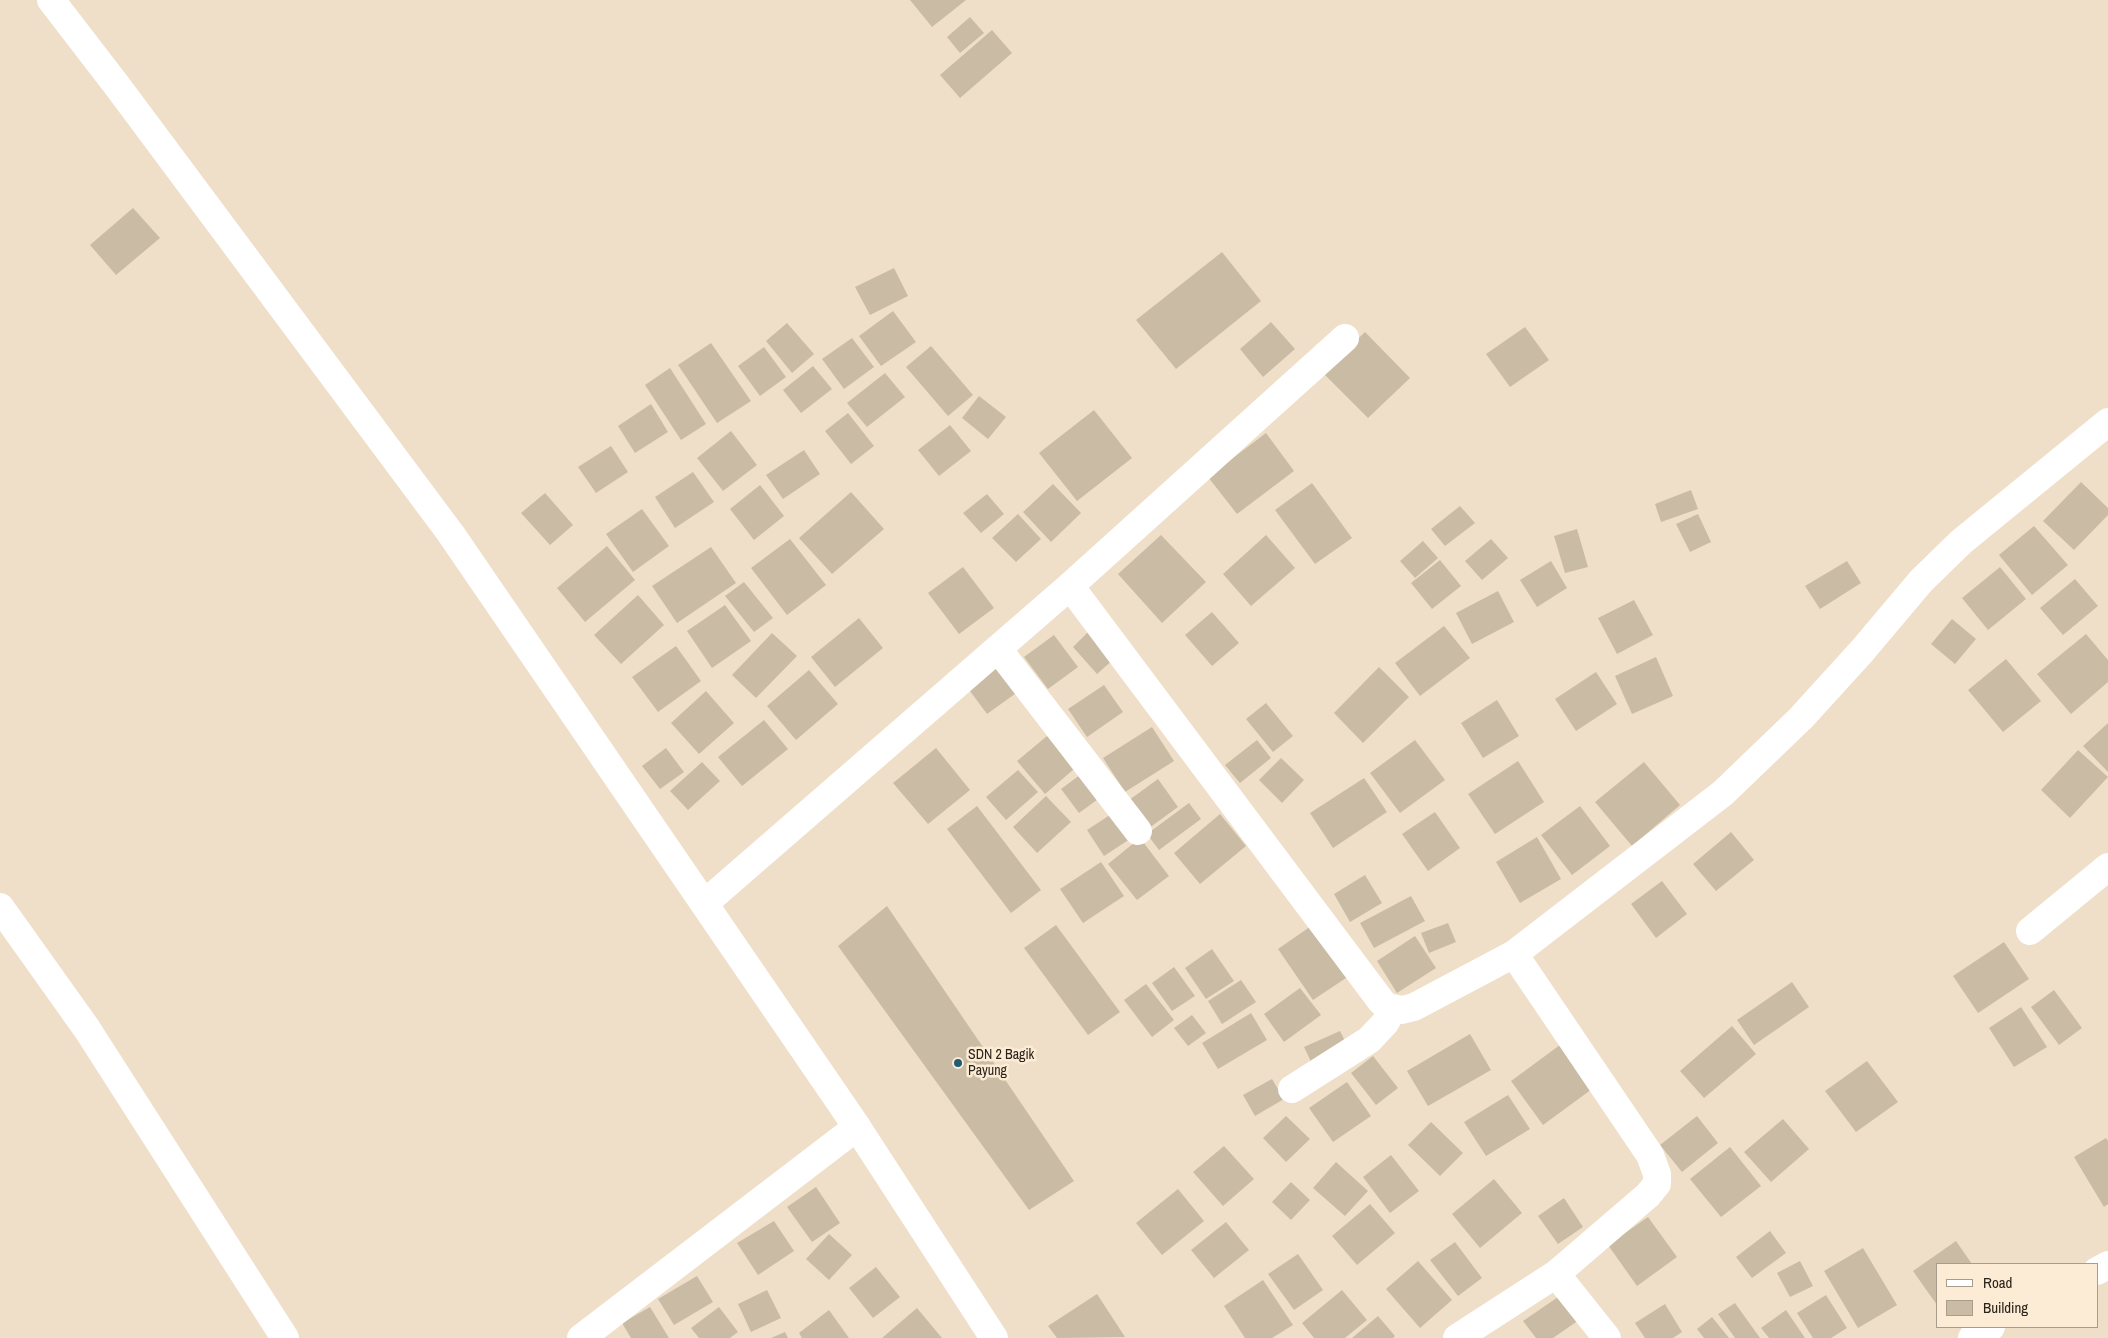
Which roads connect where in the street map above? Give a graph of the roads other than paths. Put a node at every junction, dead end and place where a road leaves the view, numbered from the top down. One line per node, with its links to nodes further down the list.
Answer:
1 (51, 0): 8 (street)
2 (1345, 338): 4 (street)
3 (2108, 422): 11 (street)
4 (1070, 586): 5 (street); 12 (street)
5 (998, 649): 6 (street); 8 (street)
6 (1138, 832)
7 (2108, 867): 10 (street)
8 (706, 903): 14 (street)
9 (0, 907): 17 (street)
10 (2030, 931)
11 (1514, 954): 12 (street); 15 (street)
12 (1393, 1009): 13 (street)
13 (1292, 1089)
14 (857, 1126): 18 (street); 19 (street)
15 (1556, 1274): 20 (street); 21 (street)
16 (1989, 1328): 22 (street)
17 (285, 1338)
18 (581, 1338)
19 (994, 1338)
20 (1457, 1338)
21 (1607, 1338)
22 (1972, 1338)

